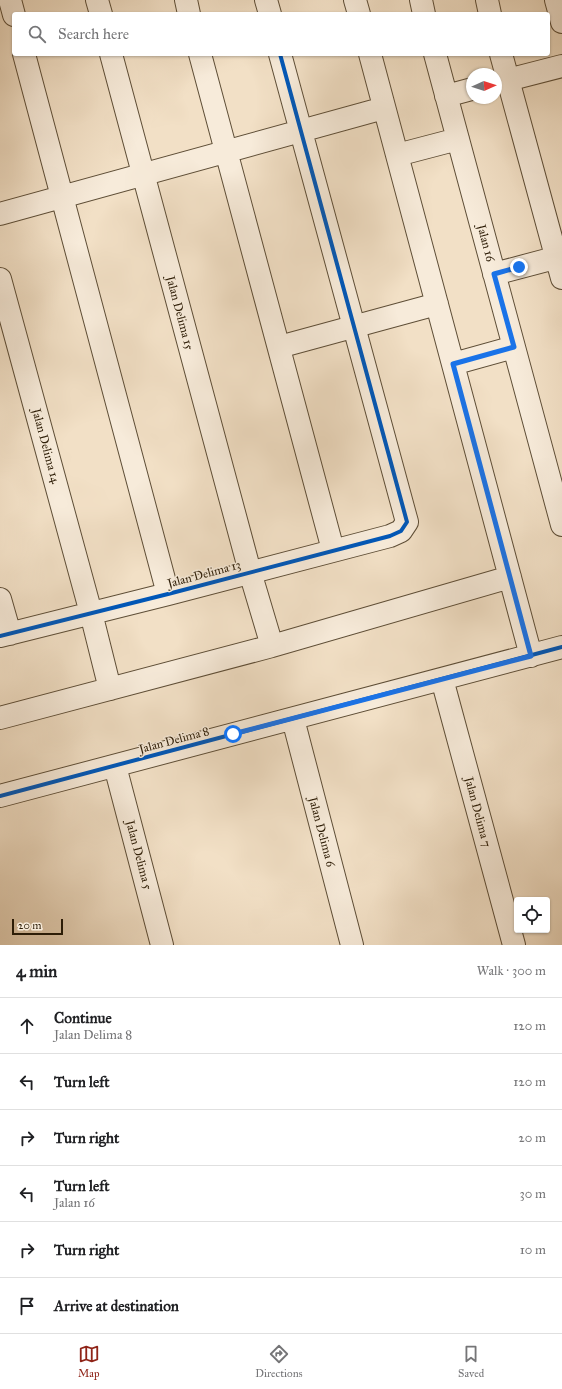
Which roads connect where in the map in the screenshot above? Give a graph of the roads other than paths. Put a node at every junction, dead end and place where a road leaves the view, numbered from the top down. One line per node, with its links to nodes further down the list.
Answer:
1 (10, 0): 9 (street)
2 (97, 0): 10 (street)
3 (186, 0): 11 (street)
4 (266, 0): 12 (street)
5 (355, 0): 13 (street)
6 (421, 0): 14 (street)
7 (487, 0): 15 (street)
8 (556, 0): 16 (street)
9 (13, 12)
10 (100, 12)
11 (189, 12)
12 (269, 12)
13 (358, 12)
14 (424, 12)
15 (490, 12)
16 (562, 22)
17 (25, 56): 35 (street)
18 (112, 56): 34 (street, Jalan Delima 15)
19 (201, 56): 32 (street)
20 (281, 56): 30 (street)
21 (371, 56): 29 (street)
22 (436, 56): 28 (street, Jalan 16)
23 (501, 56): 25 (street)
24 (562, 66): 26 (street)
25 (502, 68)
26 (502, 82): 37 (street)
27 (466, 91): 28 (street)
28 (446, 96): 31 (street, Jalan 16)
29 (384, 108): 30 (street); 33 (street)
30 (301, 131): 32 (street); 41 (street)
31 (458, 139): 33 (street); 38 (street, Jalan 16)
32 (226, 152): 34 (street); 42 (street)
33 (397, 155): 40 (street)
34 (143, 175): 35 (street); 48 (street, Jalan Delima 15)
35 (62, 197): 36 (street); 50 (street)
36 (0, 214)
37 (560, 264): 38 (street)
38 (494, 274): 43 (street, Jalan 16)
39 (0, 279): 52 (street, Jalan Delima 14)
40 (437, 304): 41 (street); 44 (street)
41 (354, 326): 42 (street); 47 (street, Jalan Delima 13)
42 (279, 347): 47 (street)
43 (514, 347): 44 (street); 45 (street, Jalan 16)
44 (453, 364): 49 (street)
45 (556, 480): 46 (street, Jalan 16)
46 (562, 525)
47 (333, 550): 48 (street, Jalan Delima 13)
48 (250, 572): 50 (street, Jalan Delima 13); 54 (street, Jalan Delima 15)
49 (510, 577): 54 (street); 56 (street)
50 (168, 594): 52 (street, Jalan Delima 13)
51 (0, 599): 53 (street)
52 (91, 613): 53 (street, Jalan Delima 13); 58 (street, Jalan Delima 14)
53 (5, 635)
54 (272, 646): 58 (street)
55 (562, 647): 56 (street, Jalan Delima 8)
56 (531, 656): 57 (street, Jalan Delima 8)
57 (442, 679): 60 (street, Jalan Delima 8); 65 (street, Jalan Delima 7)
58 (110, 689): 59 (street)
59 (0, 718)
60 (293, 719): 61 (street, Jalan Delima 8); 64 (street, Jalan Delima 6)
61 (115, 766): 62 (street, Jalan Delima 8); 63 (street, Jalan Delima 5)
62 (0, 796)
63 (162, 945)
64 (352, 945)
65 (514, 945)

